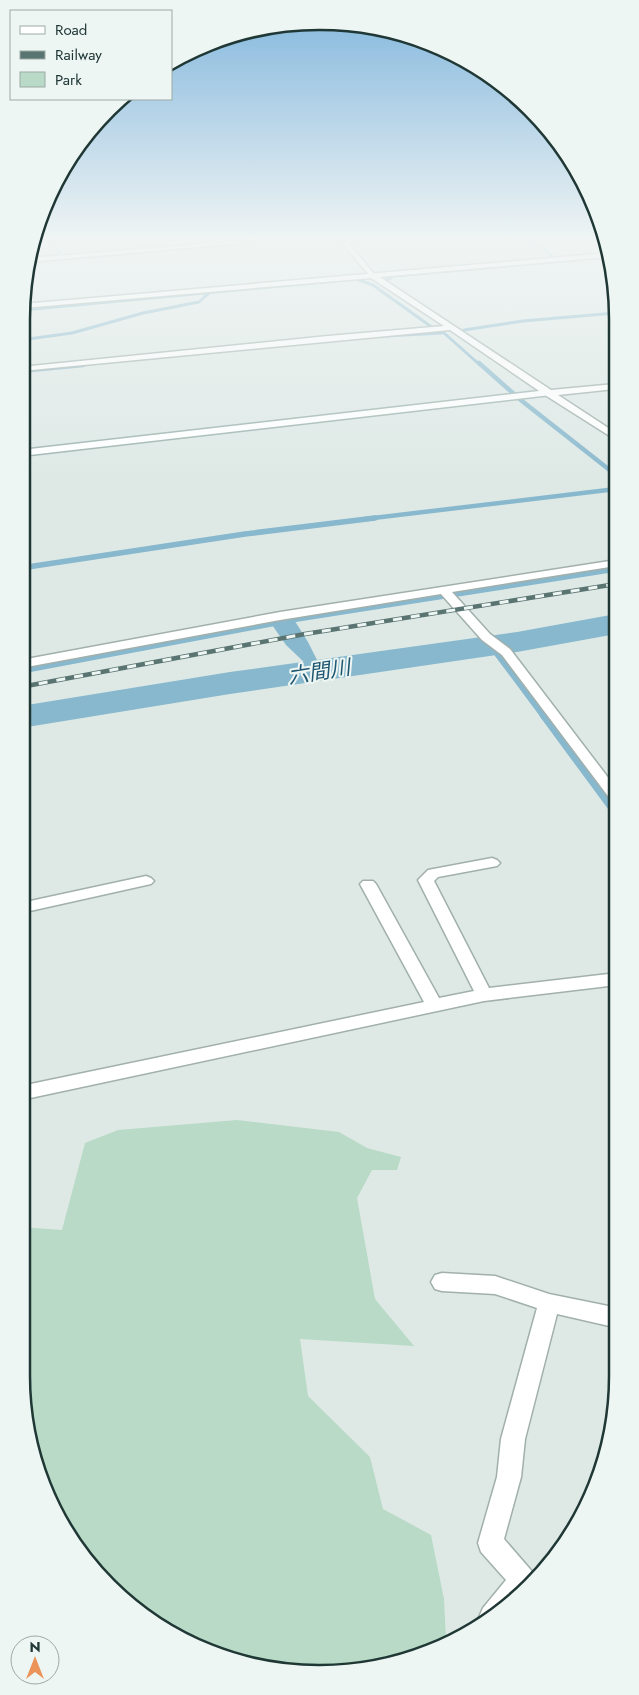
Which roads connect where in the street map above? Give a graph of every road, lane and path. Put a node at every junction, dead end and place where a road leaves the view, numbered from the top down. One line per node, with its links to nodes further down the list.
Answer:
1 (436, 321): 2 (street)
2 (446, 328): 3 (street); 5 (street)
3 (30, 368)
4 (609, 387): 5 (street)
5 (548, 393): 6 (street); 7 (street)
6 (609, 432)
7 (30, 453)
8 (609, 564): 9 (street)
9 (447, 594): 10 (street); 11 (street)
10 (30, 662)
11 (609, 788)
12 (492, 863): 17 (street)
13 (146, 881): 15 (street)
14 (368, 884): 18 (street)
15 (30, 906)
16 (609, 980): 17 (street)
17 (484, 995): 18 (street)
18 (434, 1005): 19 (street)
19 (30, 1091)
20 (442, 1282): 21 (street)
21 (549, 1303): 22 (street); 23 (street)
22 (609, 1316)
23 (524, 1580)

